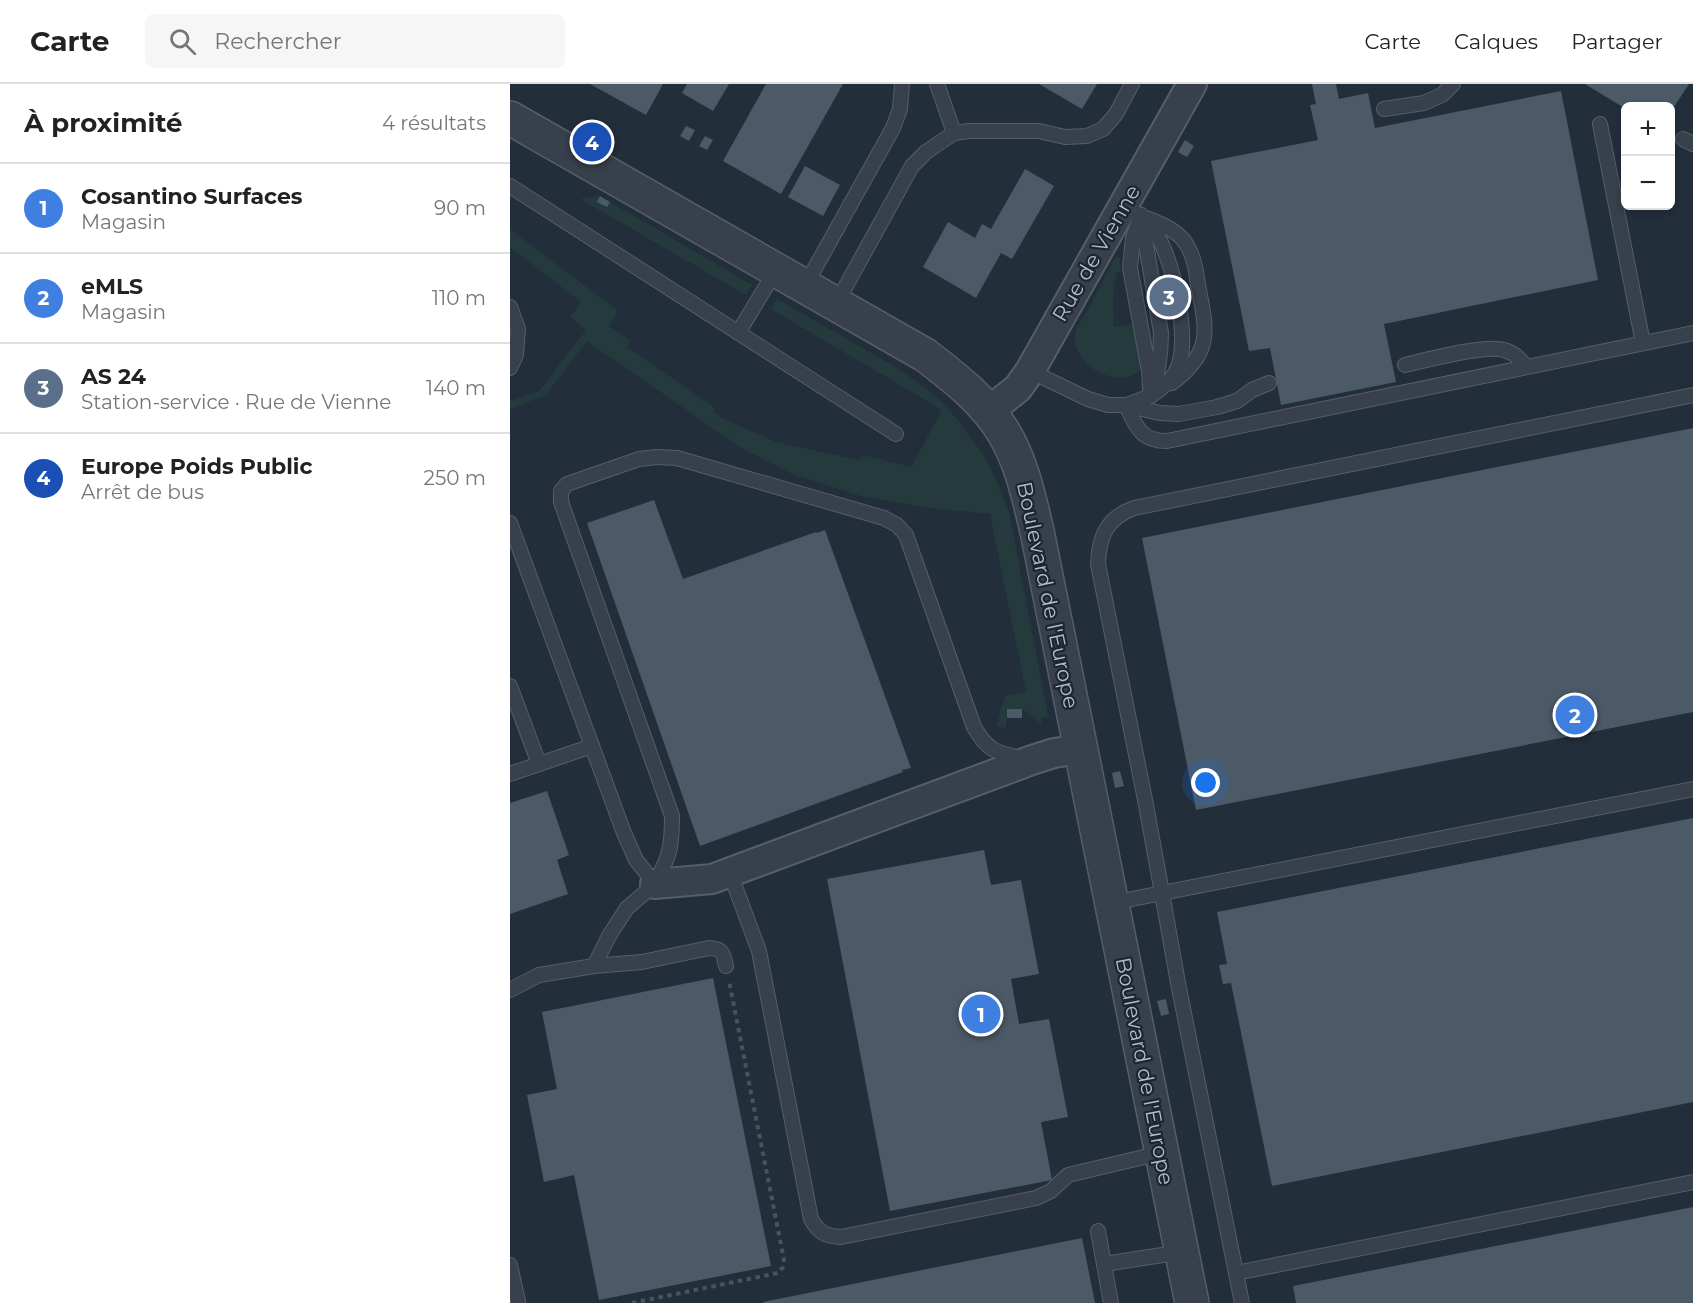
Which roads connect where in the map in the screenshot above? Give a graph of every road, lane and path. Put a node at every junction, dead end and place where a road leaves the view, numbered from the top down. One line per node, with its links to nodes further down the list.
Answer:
1 (902, 84): 13 (lane)
2 (937, 84): 9 (lane)
3 (1132, 84): 9 (lane)
4 (1192, 84): 11 (street, Rue de Vienne)
5 (1453, 84): 6 (lane)
6 (1384, 109)
7 (510, 118): 12 (street, Boulevard de l'Europe)
8 (1600, 124): 18 (lane)
9 (954, 133): 14 (lane)
10 (510, 186): 16 (lane)
11 (1132, 210): 22 (street, Rue de Vienne); 25 (lane); 25 (lane); 25 (lane)
12 (776, 270): 13 (street, Boulevard de l'Europe); 16 (lane)
13 (805, 286): 14 (street, Boulevard de l'Europe)
14 (836, 304): 27 (street, Boulevard de l'Europe)
15 (510, 307): 21 (lane)
16 (738, 333): 28 (lane)
17 (1693, 333): 18 (lane)
18 (1643, 343): 20 (lane)
19 (1405, 365): 20 (lane)
20 (1526, 367): 26 (lane)
21 (510, 368)
22 (1030, 371): 26 (lane); 27 (street, Rue de Vienne)
23 (1269, 383): 26 (lane)
24 (1693, 395): 39 (lane)
25 (1151, 398): 26 (lane)
26 (1126, 405)
27 (988, 412): 32 (street, Boulevard de l'Europe)
28 (896, 434)
29 (510, 523): 31 (lane)
30 (510, 686): 34 (lane)
31 (592, 746): 34 (lane); 38 (lane)
32 (1081, 749): 33 (street); 40 (street, Boulevard de l'Europe)
33 (1032, 760): 37 (street); 38 (lane)
34 (539, 764): 35 (lane)
35 (510, 774)
36 (1693, 789): 39 (lane)
37 (730, 873): 38 (street); 44 (lane)
38 (655, 884): 41 (lane)
39 (1162, 893): 40 (lane); 50 (lane)
40 (1112, 903): 44 (street, Boulevard de l'Europe)
41 (594, 966): 42 (lane); 43 (lane)
42 (726, 966): 52 (path)
43 (510, 990)
44 (1161, 1153): 47 (street, Boulevard de l'Europe)
45 (1693, 1182): 50 (lane)
46 (1098, 1231): 48 (lane)
47 (1182, 1252): 48 (lane); 54 (street, Boulevard de l'Europe)
48 (1104, 1264): 53 (lane)
49 (510, 1265): 51 (lane)
50 (1236, 1272): 55 (lane)
51 (518, 1301)
52 (632, 1303)
53 (1111, 1303)
54 (1192, 1303)
55 (1242, 1303)

